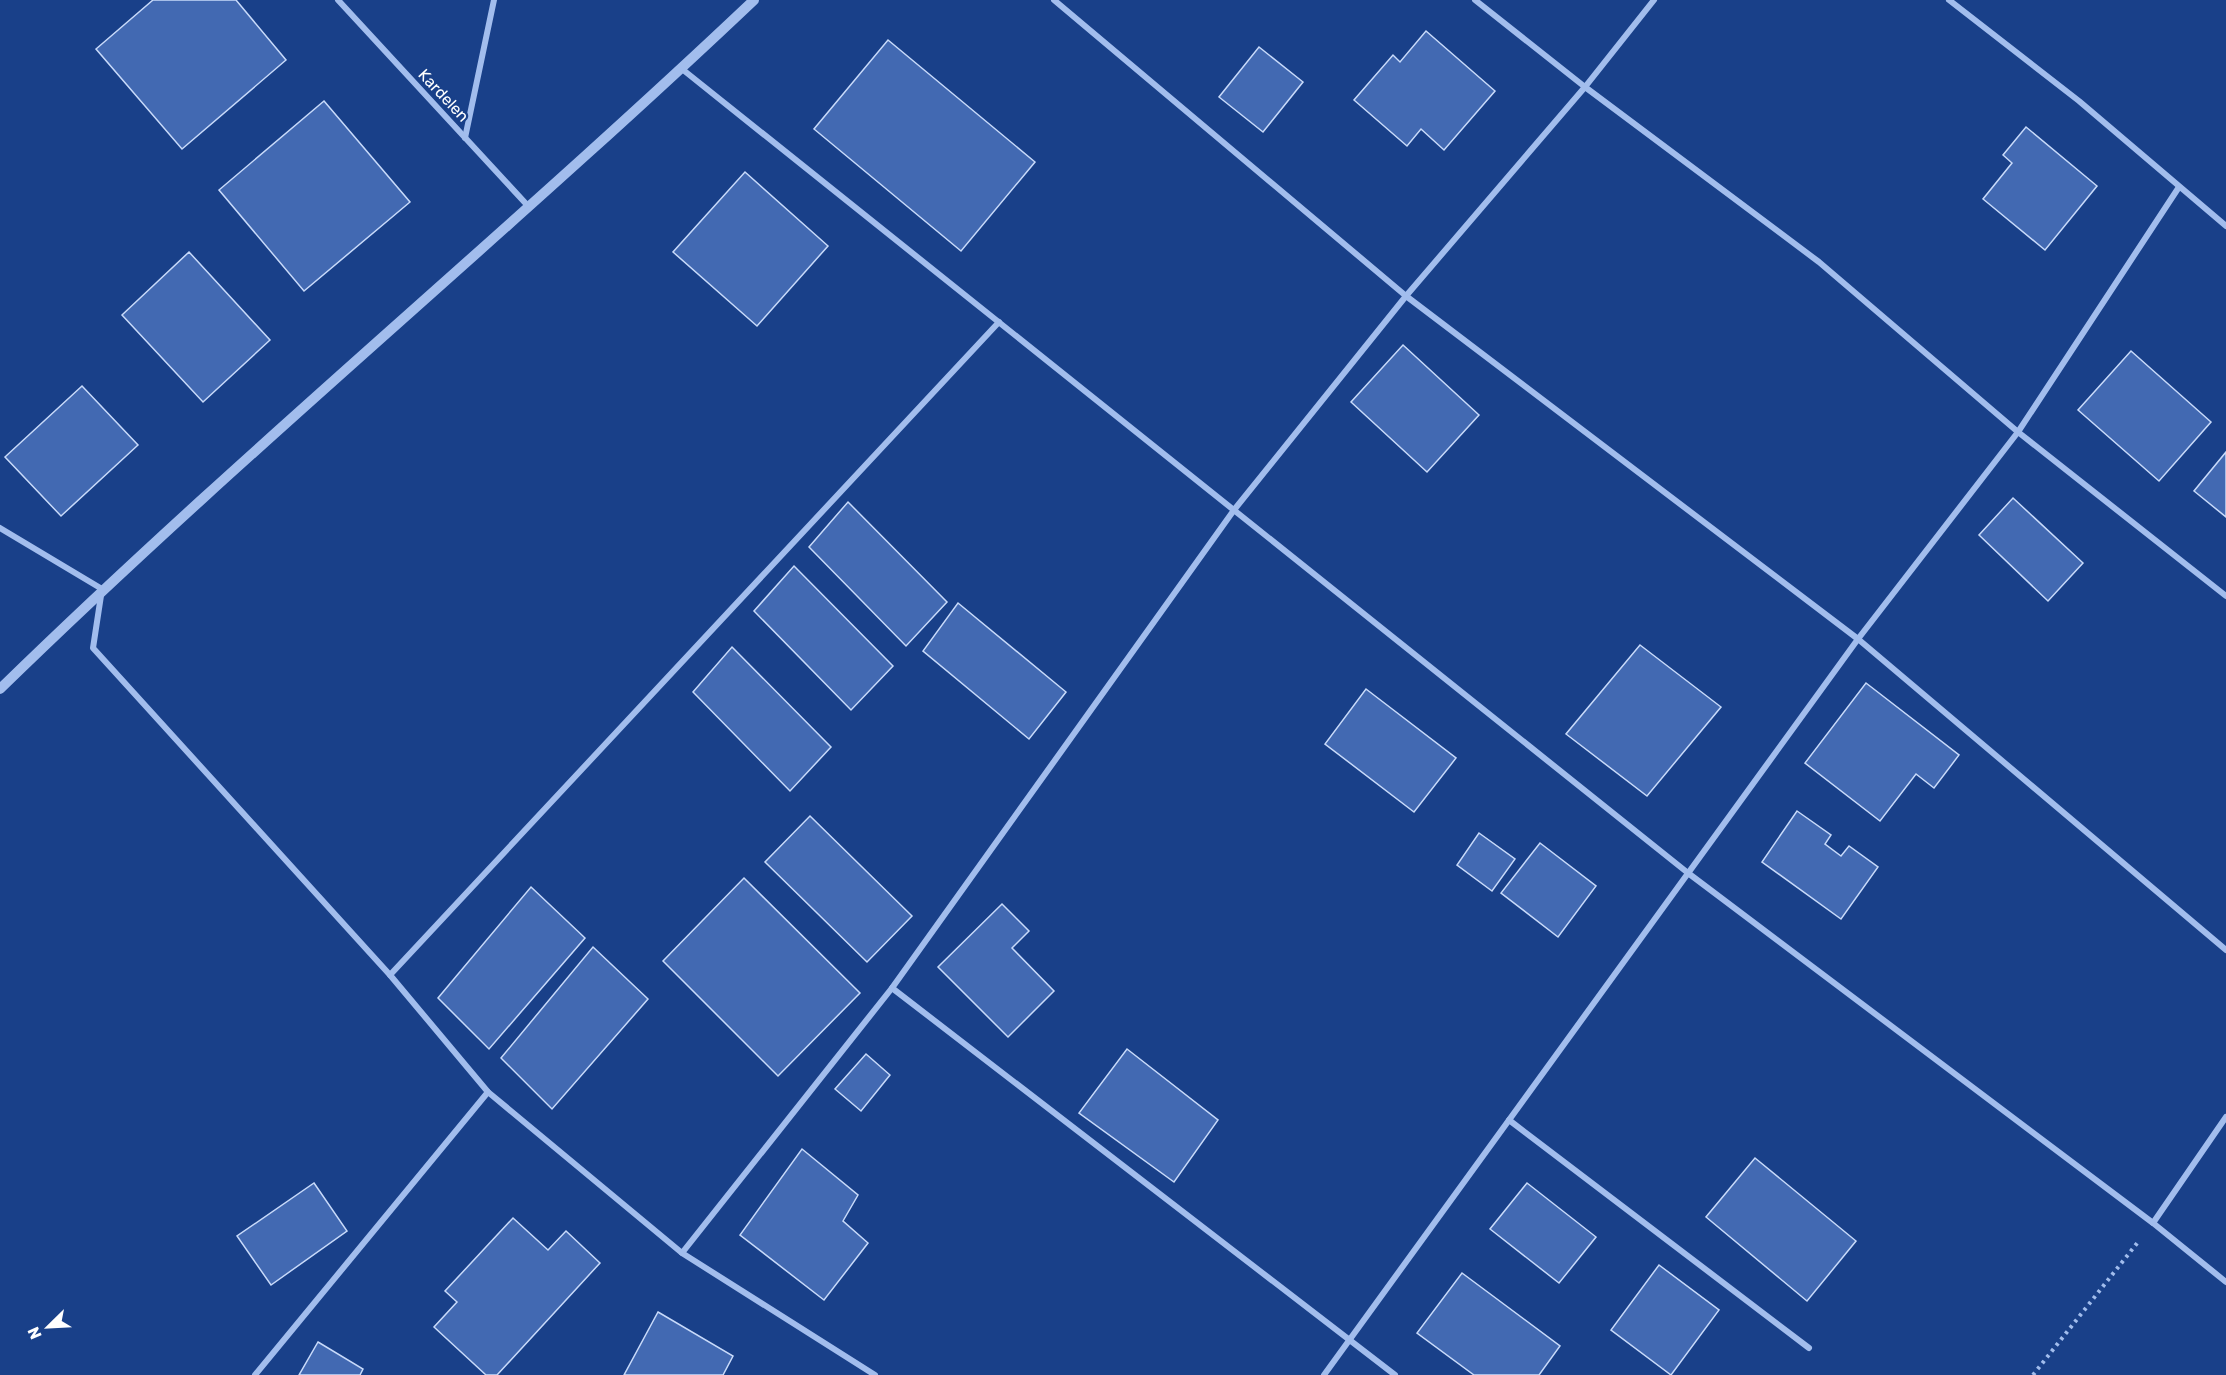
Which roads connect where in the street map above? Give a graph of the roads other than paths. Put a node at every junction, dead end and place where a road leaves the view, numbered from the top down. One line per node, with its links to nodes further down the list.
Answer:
1 (338, 0): 10 (street, Kardelen)
2 (494, 0): 10 (street)
3 (754, 0): 8 (street)
4 (1054, 0): 14 (street)
5 (1475, 0): 9 (street)
6 (1654, 0): 9 (street)
7 (1949, 0): 11 (street)
8 (682, 69): 12 (street); 15 (street)
9 (1585, 87): 14 (street); 16 (street)
10 (465, 138): 12 (street, Kardelen)
11 (2179, 187): 13 (street); 16 (street)
12 (530, 207): 19 (street)
13 (2226, 226)
14 (1406, 296): 17 (street); 21 (street)
15 (999, 322): 17 (street); 25 (street)
16 (2018, 432): 20 (street); 21 (street)
17 (1234, 510): 23 (street); 26 (street)
18 (0, 528): 19 (street)
19 (102, 589): 22 (street); 25 (street)
20 (2226, 596)
21 (1858, 639): 23 (street); 24 (street)
22 (0, 689)
23 (1688, 873): 29 (street); 30 (street)
24 (2226, 950)
25 (390, 975): 27 (street)
26 (892, 988): 31 (street); 33 (street)
27 (488, 1092): 31 (street); 35 (street)
28 (2226, 1118): 30 (street)
29 (1509, 1120): 33 (street); 34 (street)
30 (2153, 1223): 32 (street)
31 (682, 1253): 36 (street)
32 (2226, 1282)
33 (1351, 1339): 37 (street); 38 (street)
34 (1809, 1348)
35 (255, 1375)
36 (875, 1375)
37 (1324, 1375)
38 (1395, 1375)

